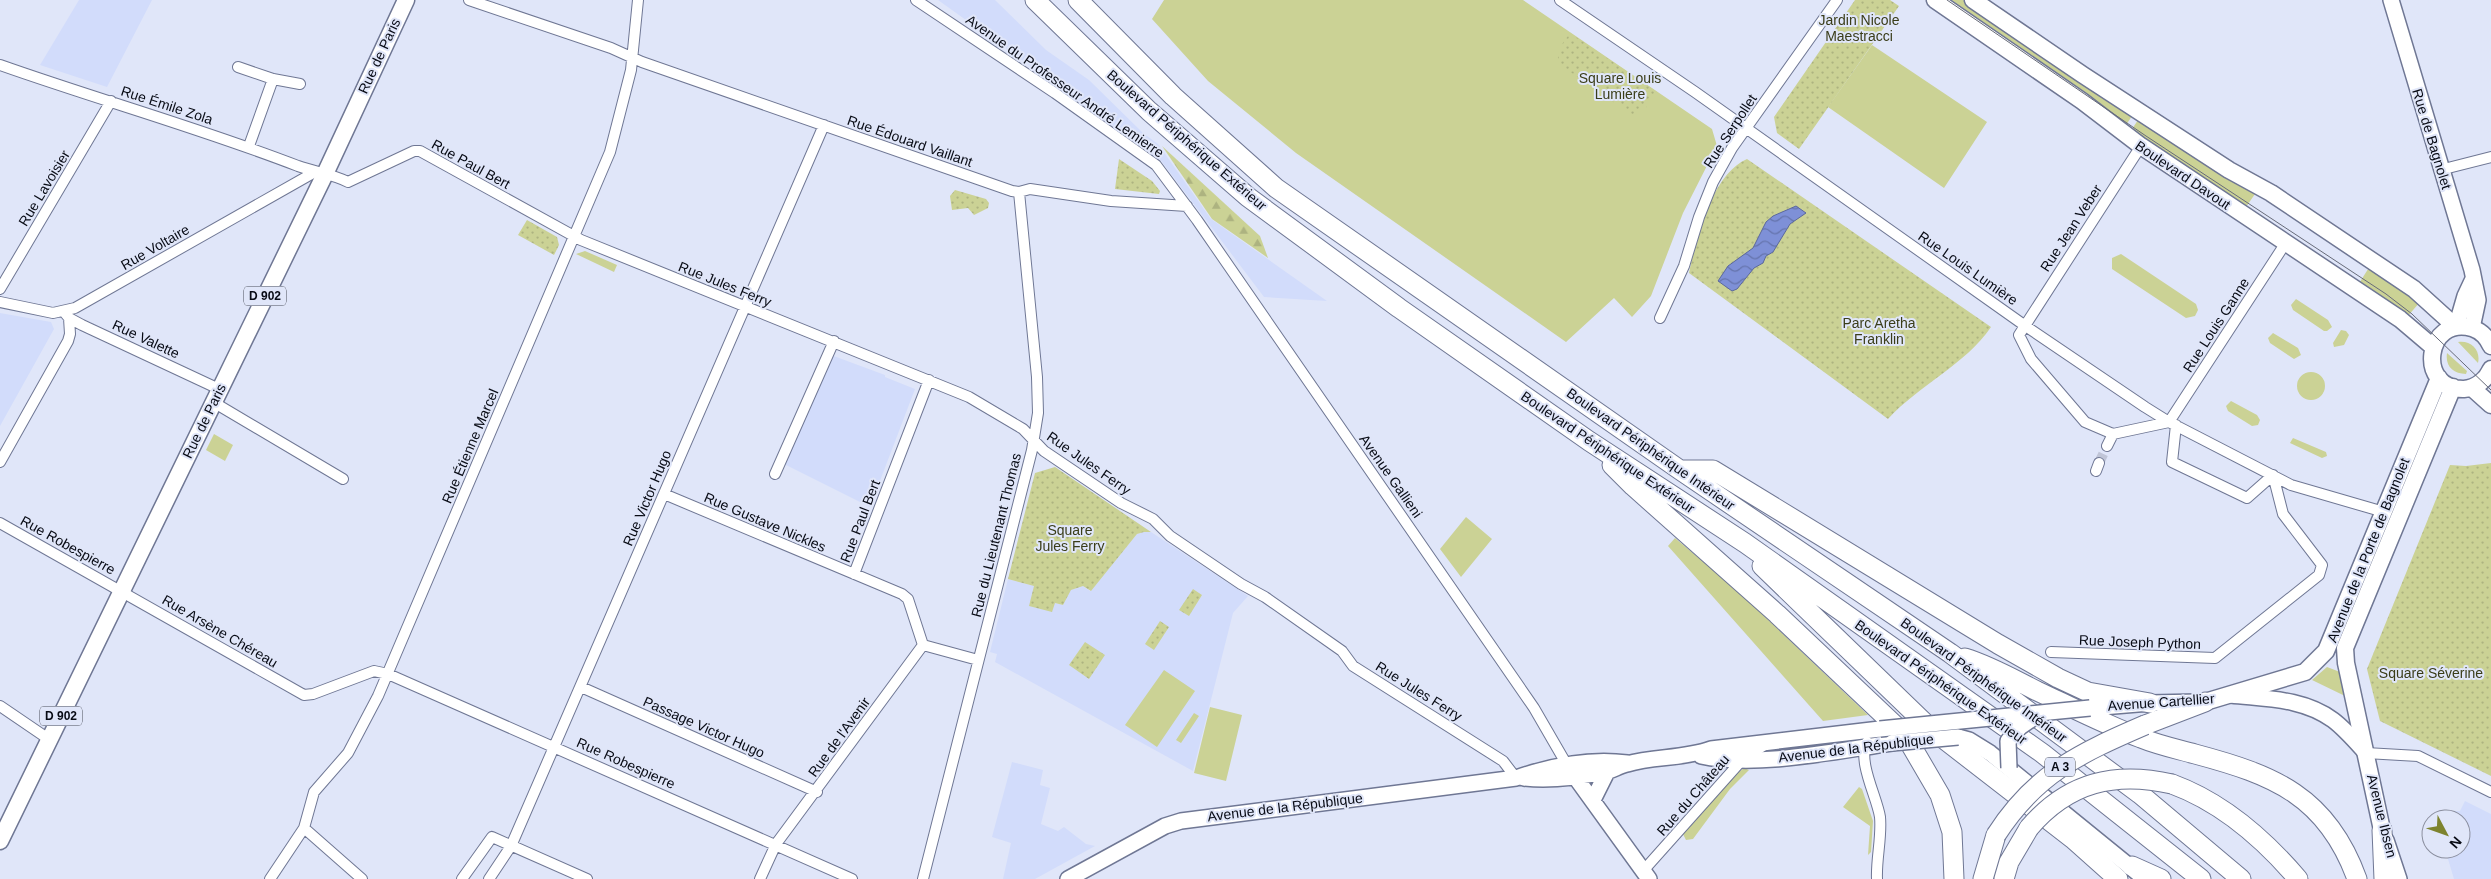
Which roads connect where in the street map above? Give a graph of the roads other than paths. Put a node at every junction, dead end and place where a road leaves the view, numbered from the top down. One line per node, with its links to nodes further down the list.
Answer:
1 (406, 0): 25 (main road, Rue de Paris / D 902)
2 (469, 0): 12 (street, Rue Édouard Vaillant)
3 (638, 0): 13 (street, Rue Étienne Marcel)
4 (916, 0): 27 (street, Avenue du Professeur André Lemierre)
5 (1035, 0): 50 (highway, Boulevard Périphérique Extérieur)
6 (1078, 0): 53 (highway, Boulevard Périphérique Intérieur)
7 (1560, 0): 20 (street, Rue Louis Lumière)
8 (1837, 0): 20 (street, Rue Serpollet)
9 (1935, 0): 22 (main road, Boulevard Davout)
10 (1973, 0): 36 (main road, Boulevard Davout)
11 (2391, 0): 24 (main road, Rue de Bagnolet)
12 (485, 3): 13 (street, Rue Édouard Vaillant)
13 (632, 57): 19 (street, Rue Édouard Vaillant); 28 (street, Rue Étienne Marcel)
14 (0, 65): 18 (street, Rue Émile Zola)
15 (238, 67): 16 (street)
16 (273, 79): 17 (street); 21 (street)
17 (300, 84)
18 (111, 101): 21 (street, Rue Émile Zola); 30 (street, Rue Lavoisier)
19 (824, 125): 26 (street, Rue Édouard Vaillant); 32 (street, Rue Victor Hugo)
20 (1746, 129): 34 (street, Rue Serpollet); 35 (street, Rue Louis Lumière)
21 (249, 146): 25 (street, Rue Émile Zola)
22 (2141, 146): 29 (main road, Boulevard Davout); 35 (street, Rue Jean Veber)
23 (2491, 157): 24 (street)
24 (2440, 170): 36 (main road, Rue de Bagnolet)
25 (320, 173): 28 (street, Rue Paul Bert); 33 (street, Rue Voltaire); 45 (main road, Rue de Paris / D 902)
26 (1019, 192): 27 (street, Rue Édouard Vaillant); 49 (street, Rue du Lieutenant Thomas)
27 (1187, 206): 85 (street, Avenue Gallieni)
28 (573, 236): 32 (street, Rue Jules Ferry); 68 (street, Rue Étienne Marcel)
29 (2286, 244): 39 (main road, Boulevard Davout); 47 (street, Rue Louis Ganne)
30 (0, 289)
31 (0, 302): 33 (street, Rue Voltaire)
32 (745, 306): 37 (street, Rue Jules Ferry); 57 (street, Rue Victor Hugo)
33 (66, 315): 45 (street, Rue Valette); 52 (street)
34 (1660, 318)
35 (2024, 325): 47 (street, Rue Louis Lumière); 48 (street)
36 (2464, 328): 38 (main road, Boulevard Davout); 39 (main road)
37 (834, 341): 42 (street, Rue Jules Ferry); 54 (street)
38 (2491, 344)
39 (2433, 347): 41 (main road)
40 (2491, 370): 44 (main road)
41 (2438, 378): 43 (main road); 58 (main road, Avenue de la Porte de Bagnolet)
42 (929, 380): 49 (street, Rue Jules Ferry); 61 (street, Rue Paul Bert)
43 (2453, 387): 44 (main road); 63 (main road, Avenue de la Porte de Bagnolet)
44 (2472, 388): 46 (main road)
45 (216, 396): 56 (street, Rue Valette); 62 (main road, Rue de Paris / D 902)
46 (2491, 405)
47 (2172, 424): 48 (street); 55 (street, Rue Louis Lumière); 55 (street)
48 (2112, 434): 51 (street)
49 (1034, 440): 67 (street, Rue du Lieutenant Thomas); 87 (street, Rue Jules Ferry)
50 (1589, 441): 60 (highway, Boulevard Périphérique Extérieur); 108 (highway)
51 (2106, 446)
52 (0, 462)
53 (1680, 470): 66 (highway, Boulevard Périphérique Intérieur); 72 (highway)
54 (774, 474)
55 (2273, 476): 58 (street, Rue Louis Lumière); 65 (street, Rue Joseph Python)
56 (343, 479)
57 (664, 494): 61 (street, Rue Gustave Nickles); 69 (street, Rue Victor Hugo)
58 (2384, 512): 63 (main road); 70 (main road, Avenue de la Porte de Bagnolet)
59 (0, 523): 62 (street, Rue Robespierre)
60 (1745, 543): 97 (highway); 112 (highway, Boulevard Périphérique Extérieur)
61 (854, 574): 64 (street, Rue Paul Bert)
62 (122, 591): 68 (street, Rue Arsène Chéreau); 76 (main road, Rue de Paris / D 902)
63 (2362, 605): 80 (main road, Avenue de la Porte de Bagnolet)
64 (923, 646): 67 (street); 88 (street, Rue de l'Avenir)
65 (2051, 652)
66 (1950, 653): 113 (highway, Boulevard Périphérique Intérieur); 115 (highway)
67 (978, 660): 105 (street, Rue du Lieutenant Thomas)
68 (388, 674): 78 (street, Rue Robespierre); 91 (street, Rue Étienne Marcel)
69 (580, 687): 78 (street, Rue Victor Hugo); 88 (street, Passage Victor Hugo)
70 (2231, 695): 71 (main road, Avenue Cartellier); 80 (main road)
71 (2205, 702): 72 (main road, Avenue Cartellier); 109 (highway, A 3, bridge)
72 (2150, 703): 74 (main road, Avenue Cartellier, bridge)
73 (0, 706): 76 (street)
74 (2042, 712): 75 (main road, Avenue de la République, bridge); 84 (main road, bridge)
75 (1877, 730): 77 (main road, Avenue de la République); 79 (street)
76 (50, 740): 93 (main road, Rue de Paris / D 902)
77 (1769, 743): 81 (main road, Avenue de la République); 82 (street, Rue du Château)
78 (554, 746): 94 (street, Rue Robespierre); 95 (street, Rue Victor Hugo)
79 (1864, 747): 82 (main road, Avenue de la République); 84 (main road, Avenue de la République, bridge); 107 (street)
80 (2366, 753): 89 (street); 92 (main road, Avenue Ibsen)
81 (1694, 755): 82 (main road, Avenue de la République); 83 (main road, Avenue de la République)
82 (1743, 759): 96 (street, Rue du Château)
83 (1627, 763): 85 (main road, Avenue de la République); 86 (main road, Avenue de la République)
84 (2009, 768): 97 (main road, Avenue de la République)
85 (1571, 771): 86 (main road, Avenue de la République); 87 (main road, Avenue de la République); 90 (main road)
86 (1607, 772): 90 (main road)
87 (1516, 778): 106 (main road, Avenue de la République)
88 (817, 792): 94 (street, Rue de l'Avenir)
89 (2491, 792)
90 (1593, 800): 96 (main road)
91 (304, 828): 98 (street, Rue Étienne Marcel); 99 (street)
92 (2382, 830): 116 (highway); 117 (main road, Avenue Ibsen)
93 (0, 841)
94 (776, 844): 103 (street, Rue de l'Avenir); 104 (street, Rue Robespierre)
95 (511, 846): 100 (street); 101 (street, Rue Victor Hugo); 102 (street)
96 (1646, 875)
97 (2131, 875): 111 (highway)
98 (270, 879)
99 (362, 879)
100 (462, 879)
101 (489, 879)
102 (587, 879)
103 (760, 879)
104 (852, 879)
105 (923, 879)
106 (1068, 879)
107 (1877, 879)
108 (1954, 879)
109 (1983, 879)
110 (2004, 879): 114 (highway, bridge)
111 (2161, 879)
112 (2201, 879)
113 (2241, 879)
114 (2298, 879)
115 (2357, 879)
116 (2384, 879)
117 (2399, 879)

